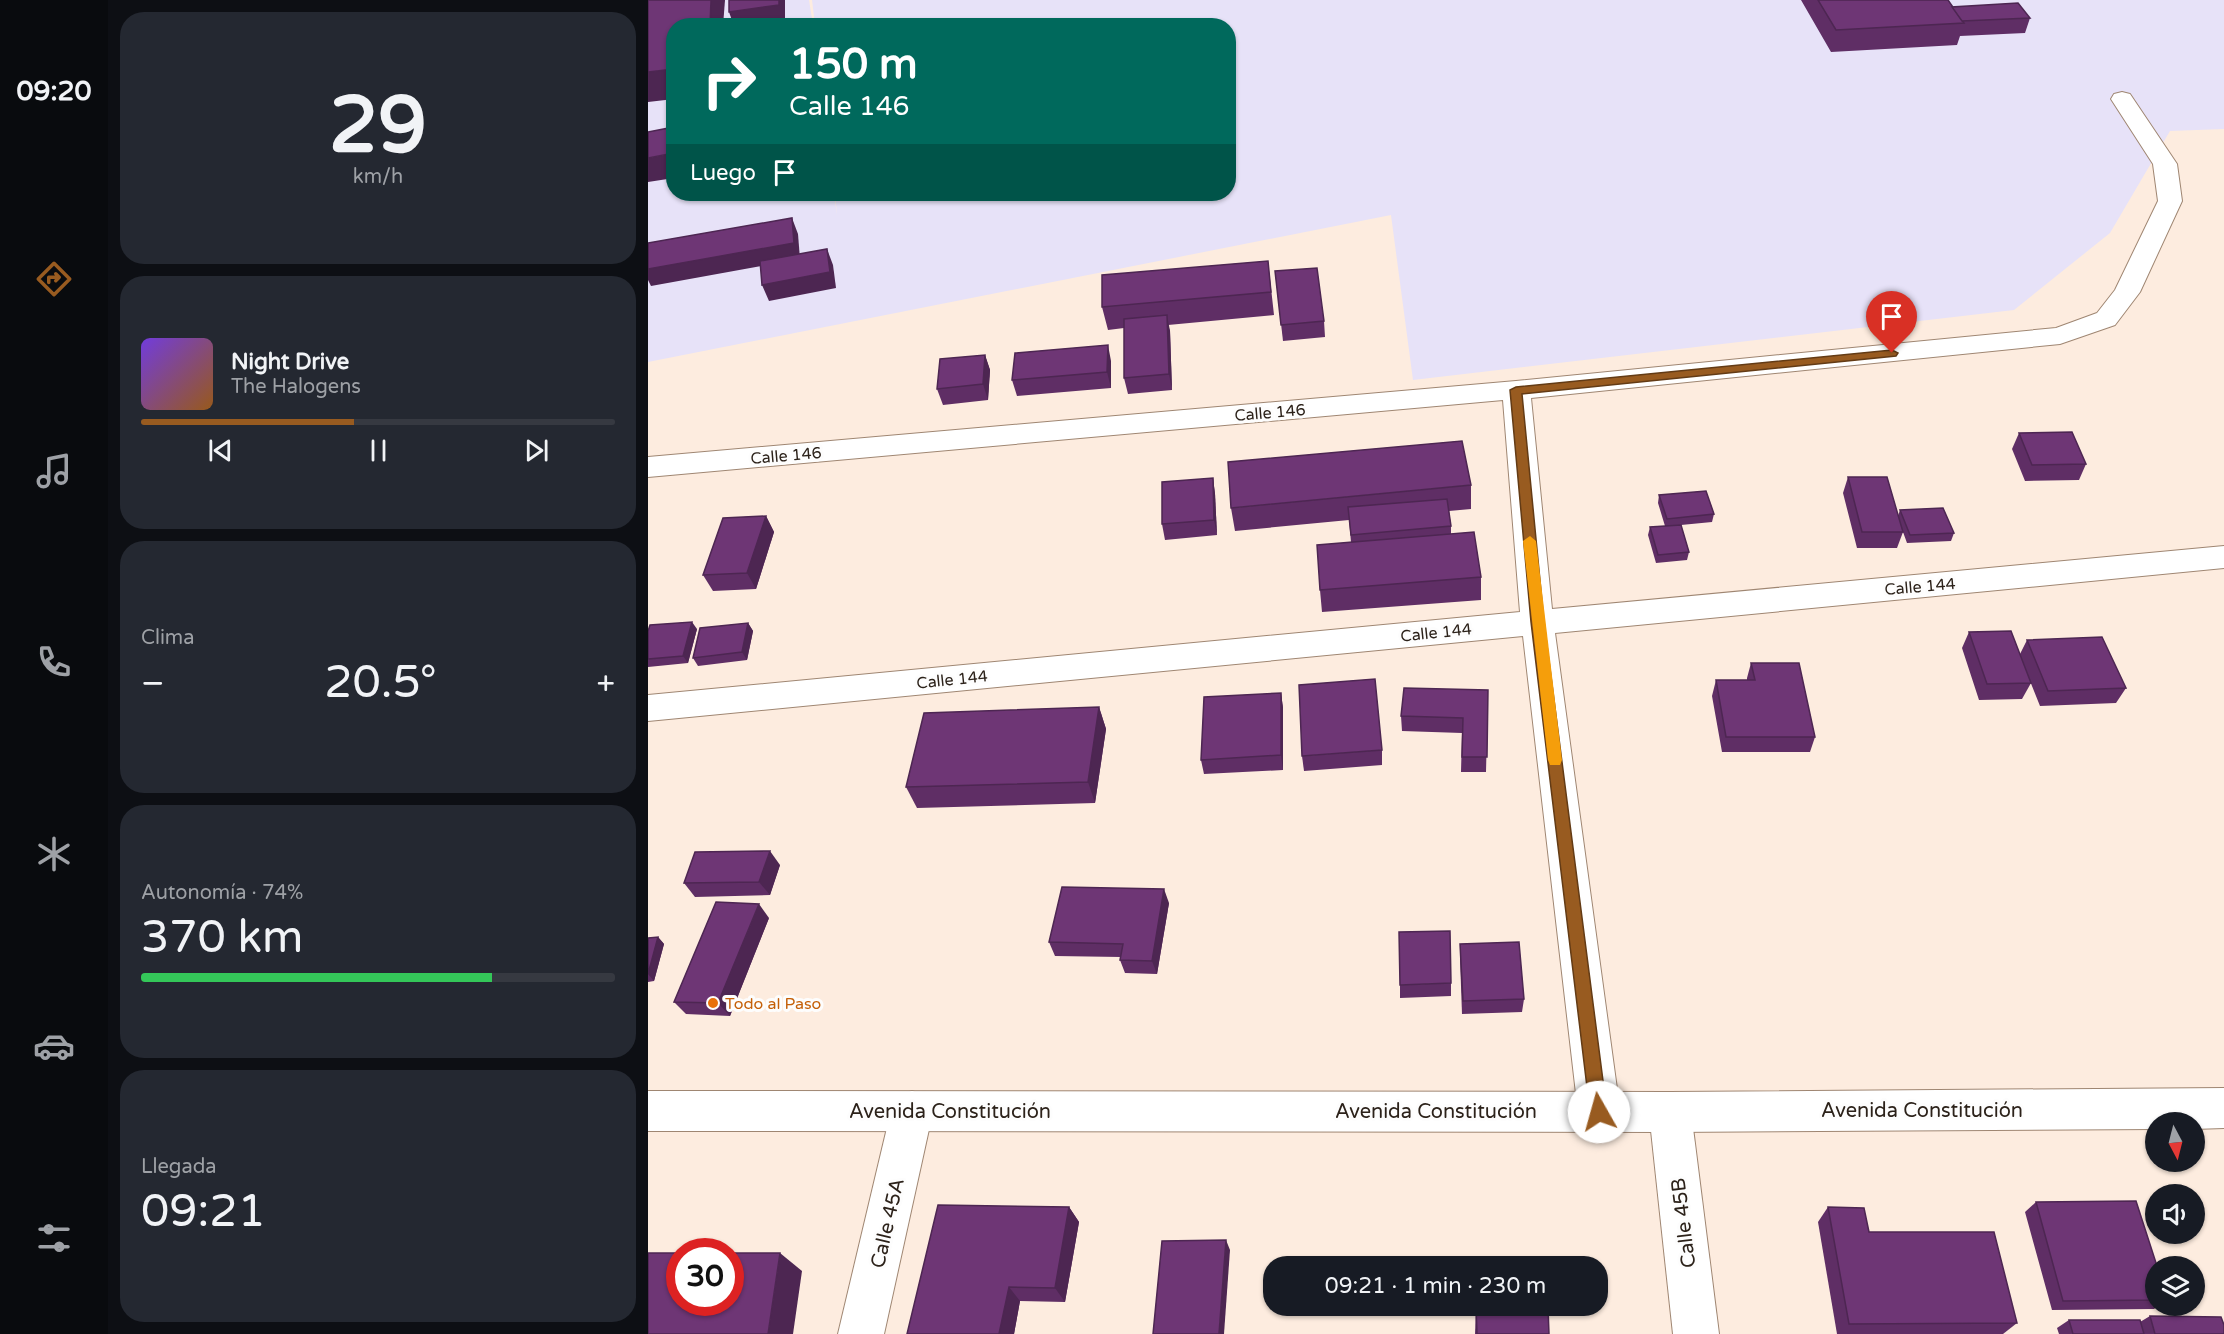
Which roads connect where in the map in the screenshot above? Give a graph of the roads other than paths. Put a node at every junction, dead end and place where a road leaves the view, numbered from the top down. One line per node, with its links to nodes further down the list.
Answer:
1 (2122, 99): 2 (street, Calle 146)
2 (1516, 390): 3 (street, Calle 146); 5 (street)
3 (648, 467)
4 (2224, 557): 5 (street, Calle 144)
5 (1537, 622): 6 (street, Calle 144); 10 (street)
6 (648, 708)
7 (2224, 1108): 11 (street, Avenida Constitución)
8 (648, 1111): 9 (street, Avenida Constitución)
9 (912, 1111): 10 (street, Avenida Constitución); 12 (street, Calle 45A)
10 (1599, 1112): 11 (street, Avenida Constitución)
11 (1670, 1112): 13 (street, Calle 45B)
12 (861, 1334)
13 (1696, 1334)

